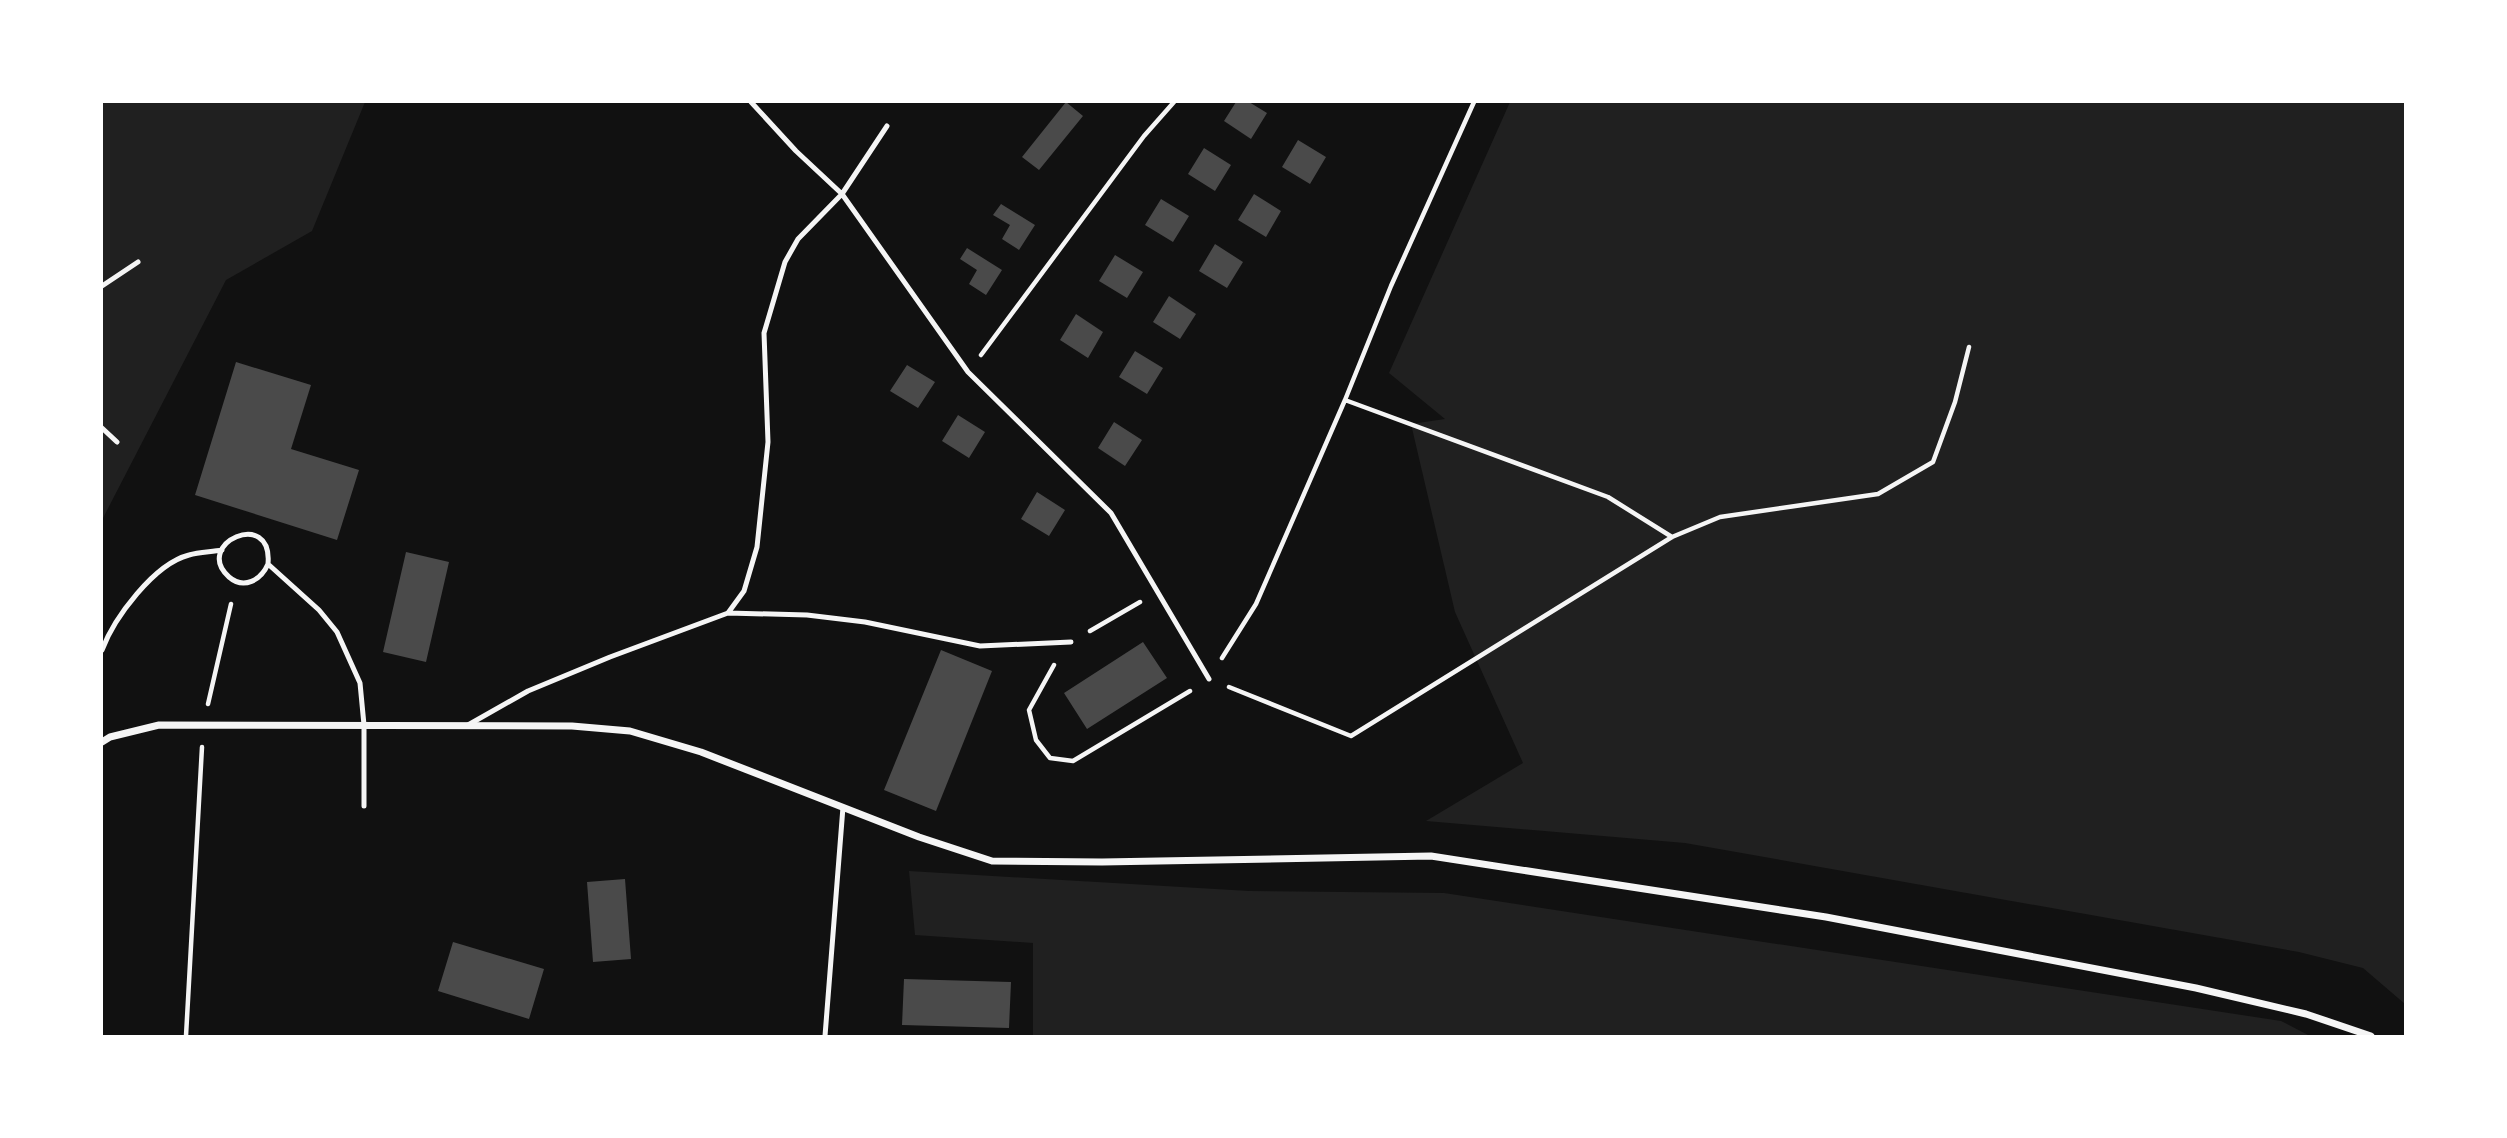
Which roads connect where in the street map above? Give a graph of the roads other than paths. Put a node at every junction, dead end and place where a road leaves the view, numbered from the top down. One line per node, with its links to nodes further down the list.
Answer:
1 (751, 102): 3 (lane)
2 (887, 126): 3 (lane)
3 (842, 194): 10 (lane); 13 (lane)
4 (138, 262): 5 (lane)
5 (102, 286)
6 (102, 428): 7 (lane)
7 (117, 442)
8 (222, 550): 9 (lane); 9 (lane); 12 (lane)
9 (268, 564): 14 (lane)
10 (728, 613): 11 (lane); 15 (lane)
11 (1071, 642)
12 (102, 650)
13 (1209, 679)
14 (364, 725): 15 (street); 16 (street); 17 (lane)
15 (466, 726): 18 (street)
16 (102, 742)
17 (364, 806)
18 (844, 807): 19 (lane); 20 (street)
19 (825, 1037)
20 (2371, 1037)

